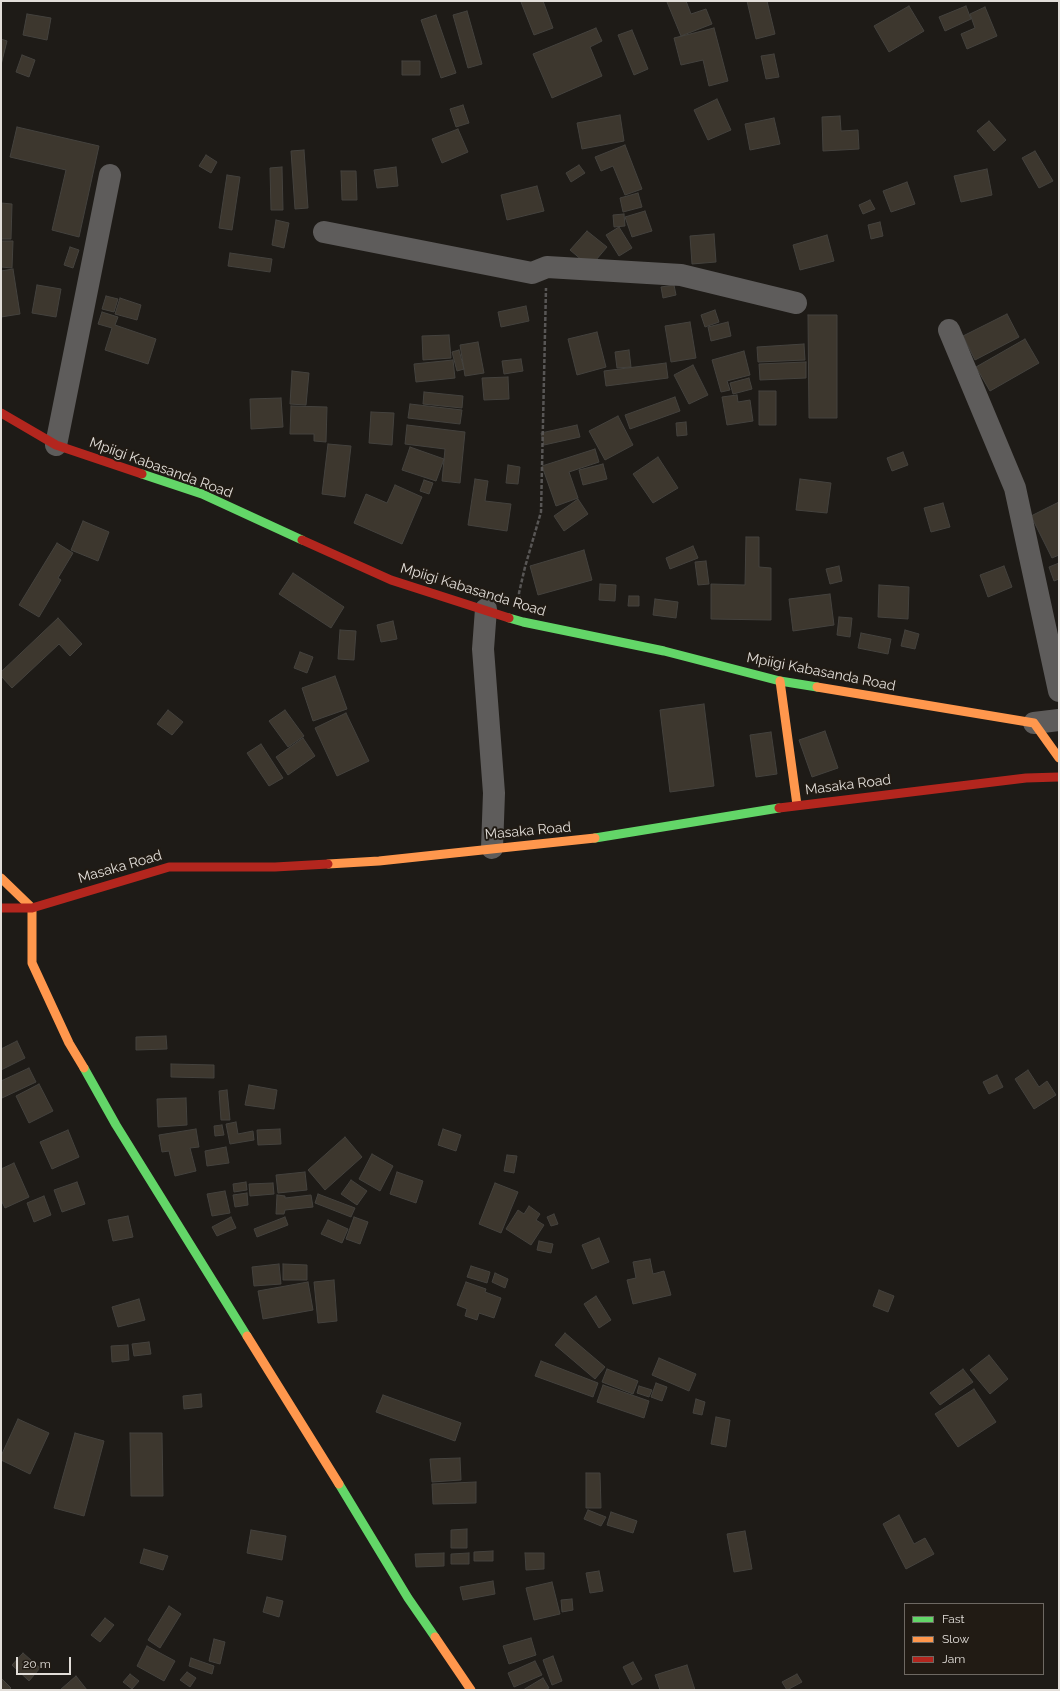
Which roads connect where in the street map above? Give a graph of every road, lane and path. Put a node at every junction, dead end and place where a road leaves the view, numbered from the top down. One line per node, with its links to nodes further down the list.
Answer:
1 (110, 175): 7 (street)
2 (324, 232): 3 (street)
3 (547, 267): 4 (street); 9 (path)
4 (796, 303)
5 (949, 330): 11 (street)
6 (1, 414): 7 (main road, Mpiigi Kabasanda Road)
7 (56, 445): 8 (main road, Mpiigi Kabasanda Road)
8 (486, 609): 9 (main road, Mpiigi Kabasanda Road); 17 (street)
9 (523, 622): 10 (main road, Mpiigi Kabasanda Road)
10 (780, 682): 13 (main road, Mpiigi Kabasanda Road); 16 (main road)
11 (1059, 691)
12 (1059, 720): 13 (street)
13 (1034, 723): 14 (main road)
14 (1059, 758)
15 (1059, 777): 16 (main road, Masaka Road)
16 (797, 805): 17 (main road, Masaka Road)
17 (492, 848): 20 (main road, Masaka Road)
18 (1, 878): 20 (main road)
19 (1, 908): 20 (main road, Masaka Road)
20 (32, 908): 21 (main road)
21 (465, 1687)

